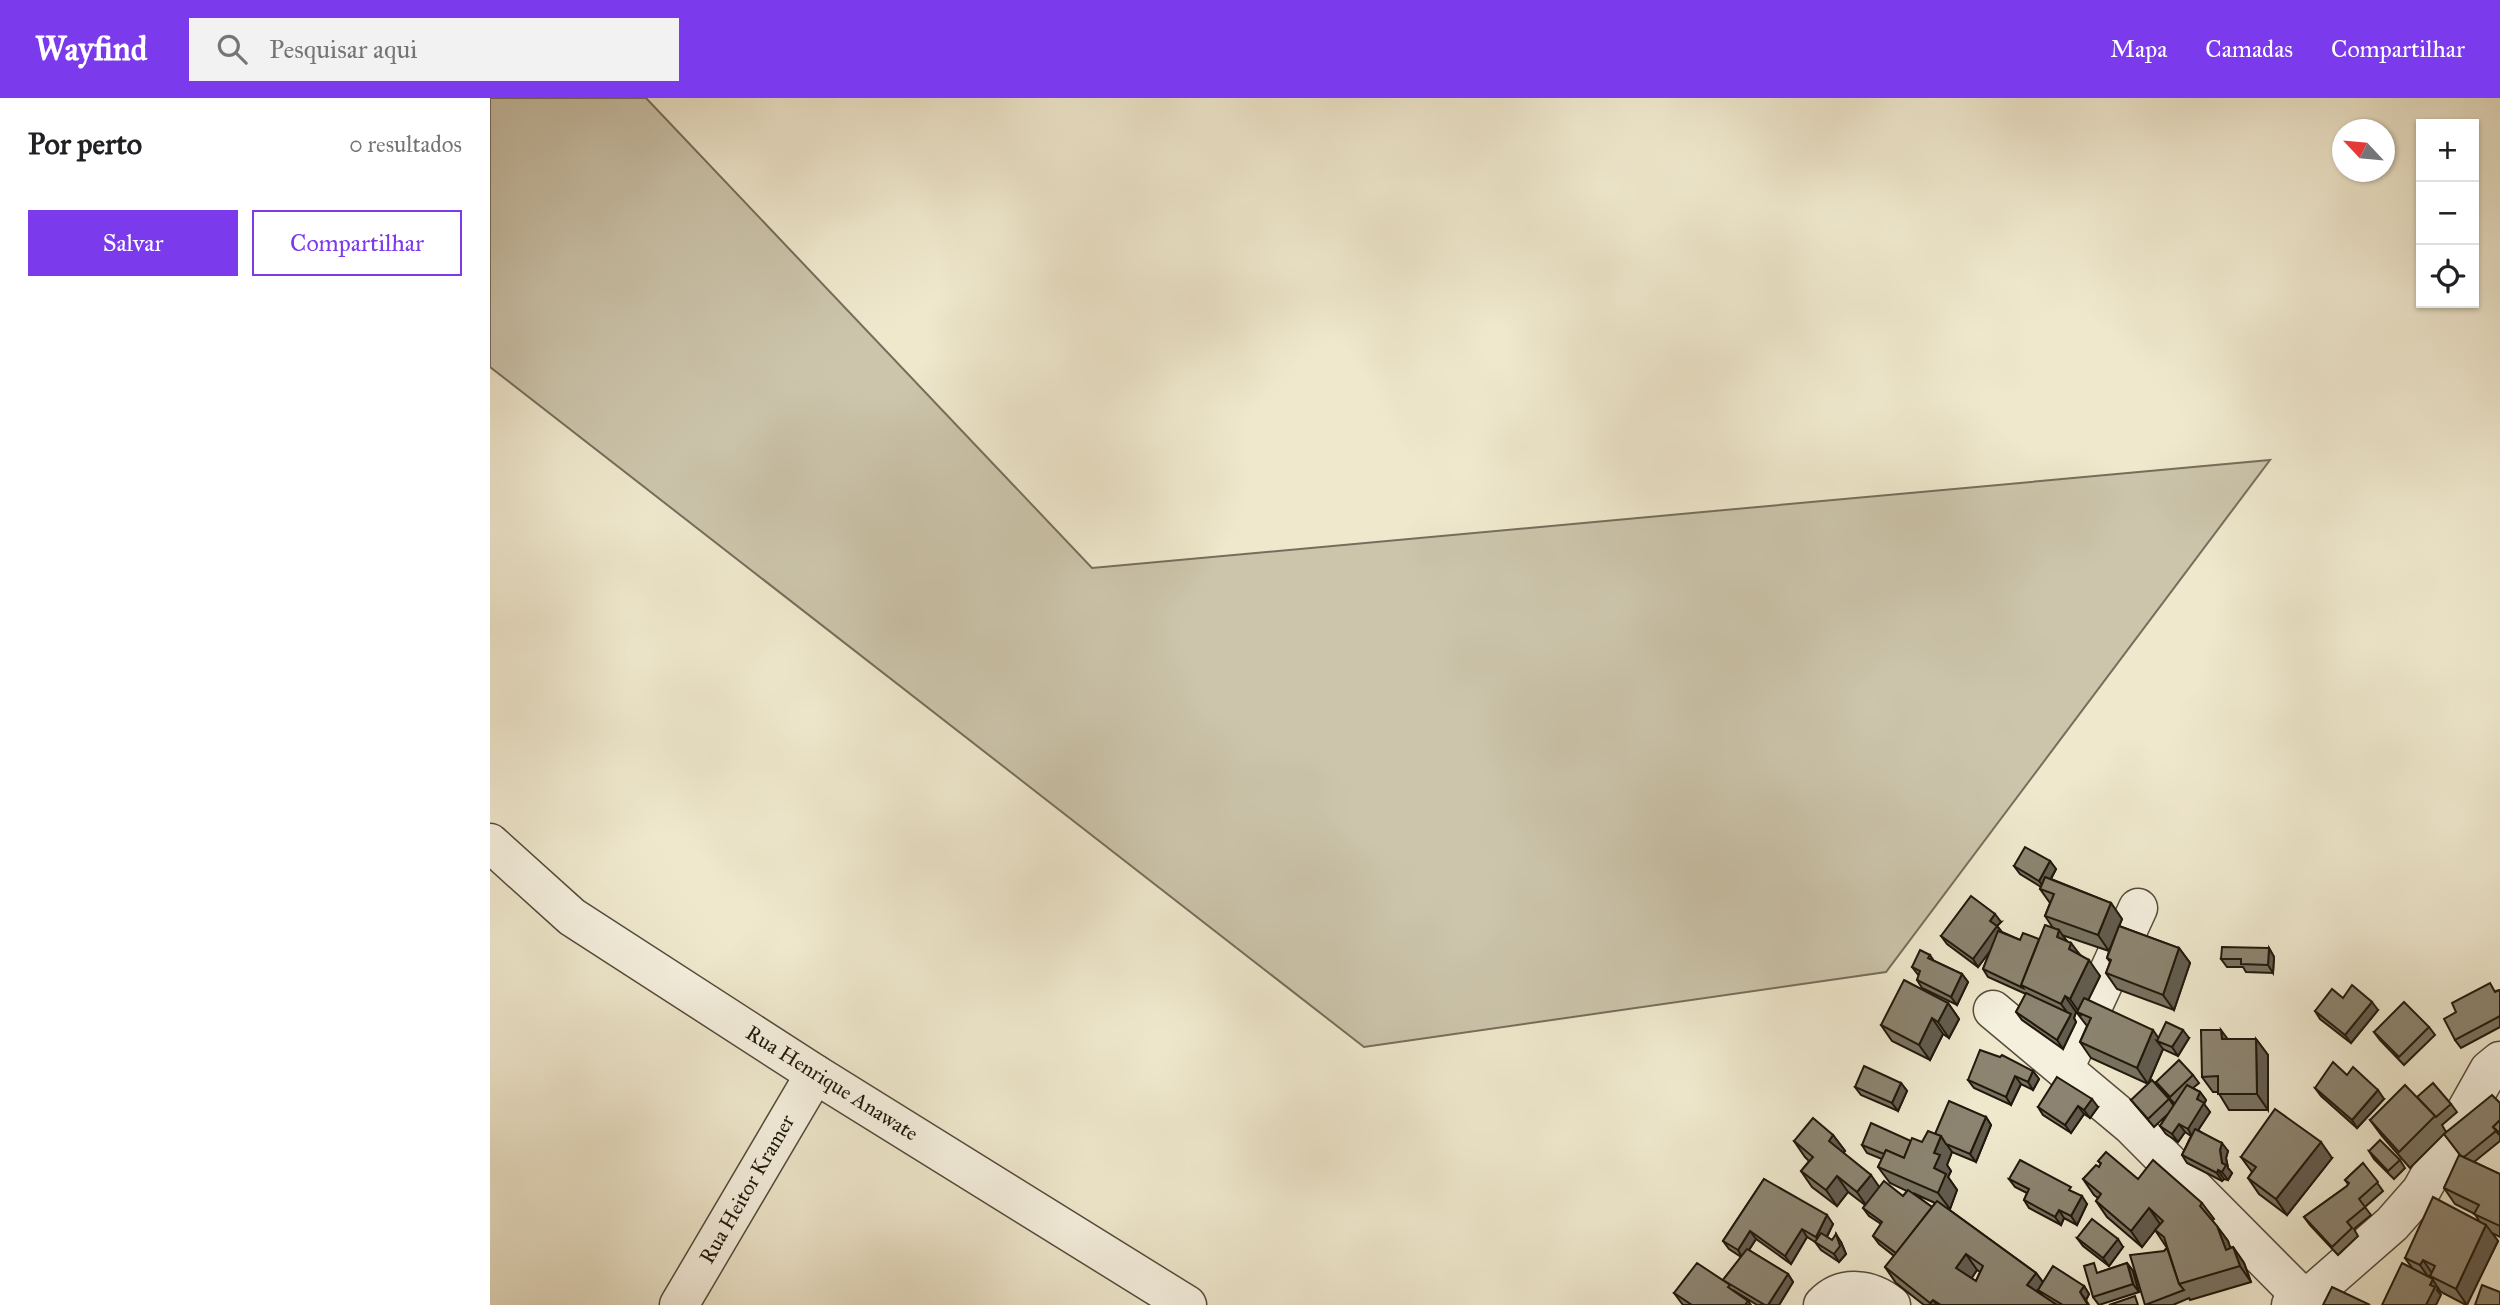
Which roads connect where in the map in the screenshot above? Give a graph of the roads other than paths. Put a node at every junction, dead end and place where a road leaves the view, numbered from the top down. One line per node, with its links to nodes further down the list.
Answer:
1 (490, 843): 6 (street, Rua Henrique Anawate)
2 (2137, 908): 5 (street)
3 (1993, 1010): 5 (street)
4 (2500, 1061): 7 (street)
5 (2064, 1069): 7 (street)
6 (815, 1074): 8 (street, Rua Heitor Kramer); 9 (street, Rua Henrique Anawate)
7 (2302, 1303)
8 (679, 1305)
9 (1187, 1305)
10 (1823, 1305): 11 (street)
11 (1891, 1305)

